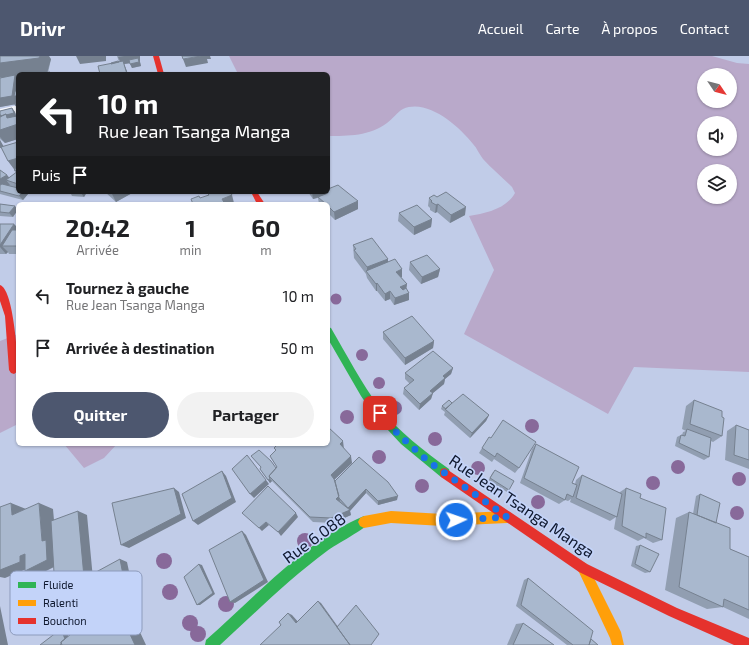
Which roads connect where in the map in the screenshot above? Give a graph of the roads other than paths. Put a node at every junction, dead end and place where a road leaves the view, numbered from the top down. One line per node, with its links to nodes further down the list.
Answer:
1 (156, 56): 2 (street)
2 (160, 72)
3 (16, 109): 4 (street)
4 (0, 113)
5 (0, 288): 7 (street)
6 (330, 334): 8 (street, Rue Jean Tsanga Manga)
7 (14, 370)
8 (507, 517): 9 (street, Rue Jean Tsanga Manga); 10 (street, Rue 6.088)
9 (583, 568): 11 (street); 12 (street, Rue Jean Tsanga Manga)
10 (211, 645)
11 (618, 645)
12 (749, 645)

